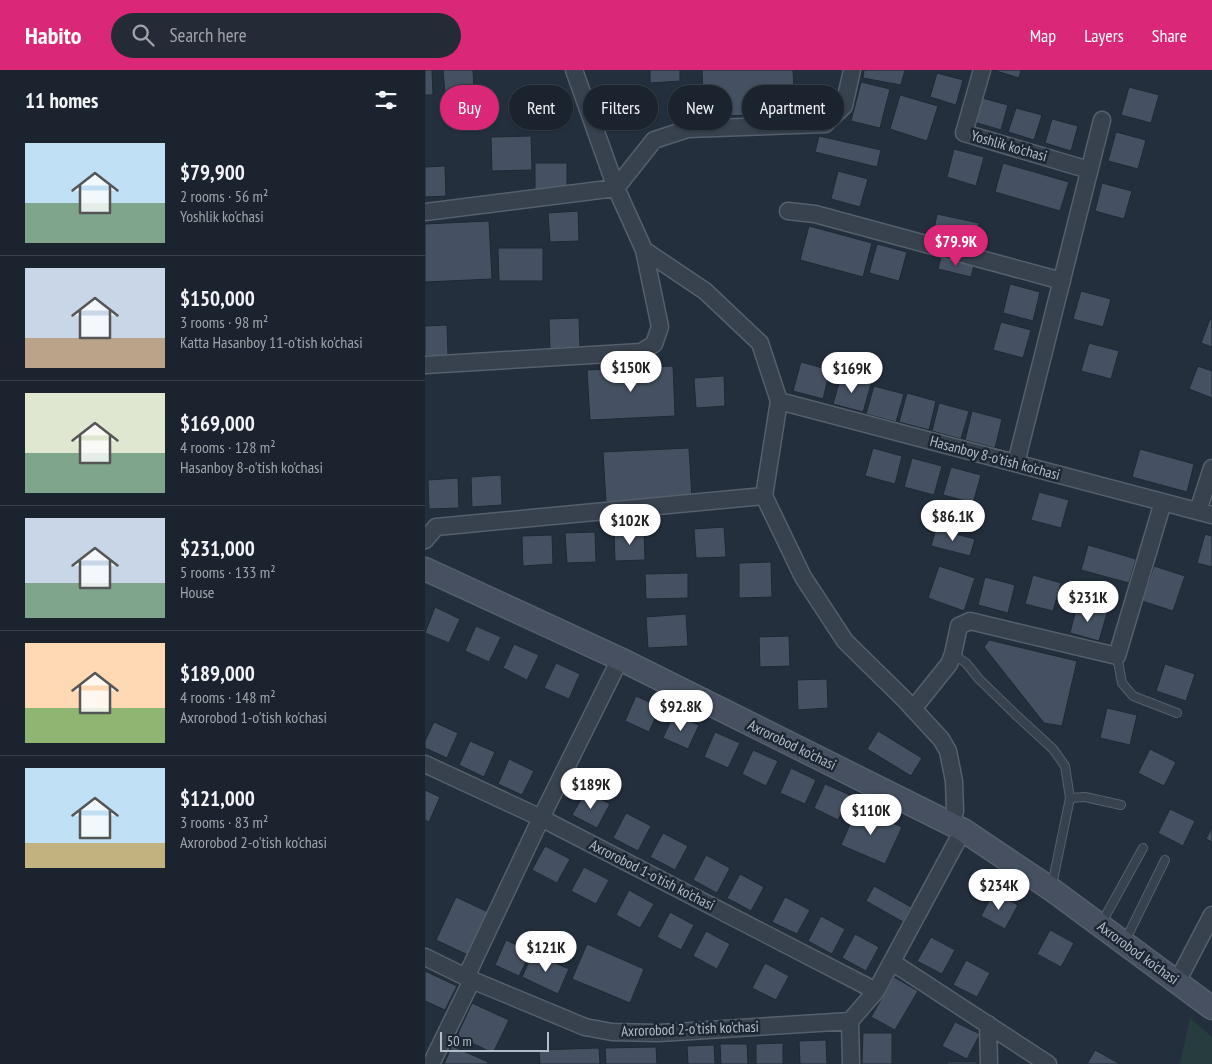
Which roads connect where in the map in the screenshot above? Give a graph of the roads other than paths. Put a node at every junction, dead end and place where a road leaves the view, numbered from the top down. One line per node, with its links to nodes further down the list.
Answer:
1 (574, 70): 6 (street)
2 (852, 70): 6 (street)
3 (982, 70): 5 (street, Yoshlik ko'chasi)
4 (1102, 120): 5 (street)
5 (1089, 170): 10 (street)
6 (616, 188): 8 (street); 9 (street)
7 (788, 211): 10 (street)
8 (425, 212)
9 (644, 250): 11 (street); 12 (street)
10 (1062, 281): 13 (street)
11 (425, 365)
12 (779, 401): 13 (street, Hasanboy 8-o'tish ko'chasi); 15 (street)
13 (1016, 463): 16 (street, Hasanboy 8-o'tish ko'chasi)
14 (1212, 468): 17 (street)
15 (764, 496): 18 (street); 23 (street)
16 (1163, 502): 17 (street, Hasanboy 8-o'tish ko'chasi); 21 (street)
17 (1205, 513)
18 (425, 540)
19 (425, 569): 22 (street, Axrorobod ko'chasi)
20 (953, 654): 21 (street); 23 (street); 26 (lane)
21 (1117, 656): 24 (lane)
22 (620, 659): 28 (street); 29 (street, Axrorobod ko'chasi)
23 (913, 709): 29 (street)
24 (1177, 713)
25 (425, 764): 28 (street, Axrorobod 1-o'tish ko'chasi)
26 (1069, 798): 27 (lane); 32 (lane)
27 (1121, 805)
28 (541, 818): 38 (street); 40 (street, Axrorobod 1-o'tish ko'chasi)
29 (957, 827): 32 (street, Axrorobod ko'chasi); 37 (street)
30 (1143, 848): 34 (lane)
31 (1165, 860): 35 (lane)
32 (1051, 890): 34 (street, Axrorobod ko'chasi)
33 (1210, 921): 39 (street)
34 (1100, 926): 35 (street, Axrorobod ko'chasi)
35 (1124, 943): 39 (street, Axrorobod ko'chasi)
36 (425, 957): 38 (street, Axrorobod 2-o'tish ko'chasi)
37 (892, 962): 40 (street); 43 (street)
38 (469, 978): 42 (street, Axrorobod 2-o'tish ko'chasi); 44 (street)
39 (1177, 982): 41 (street, Axrorobod ko'chasi)
40 (876, 991): 42 (street)
41 (1212, 1008)
42 (850, 1021): 45 (street)
43 (988, 1024): 46 (street); 47 (street)
44 (431, 1064)
45 (851, 1064)
46 (989, 1064)
47 (1048, 1064)

